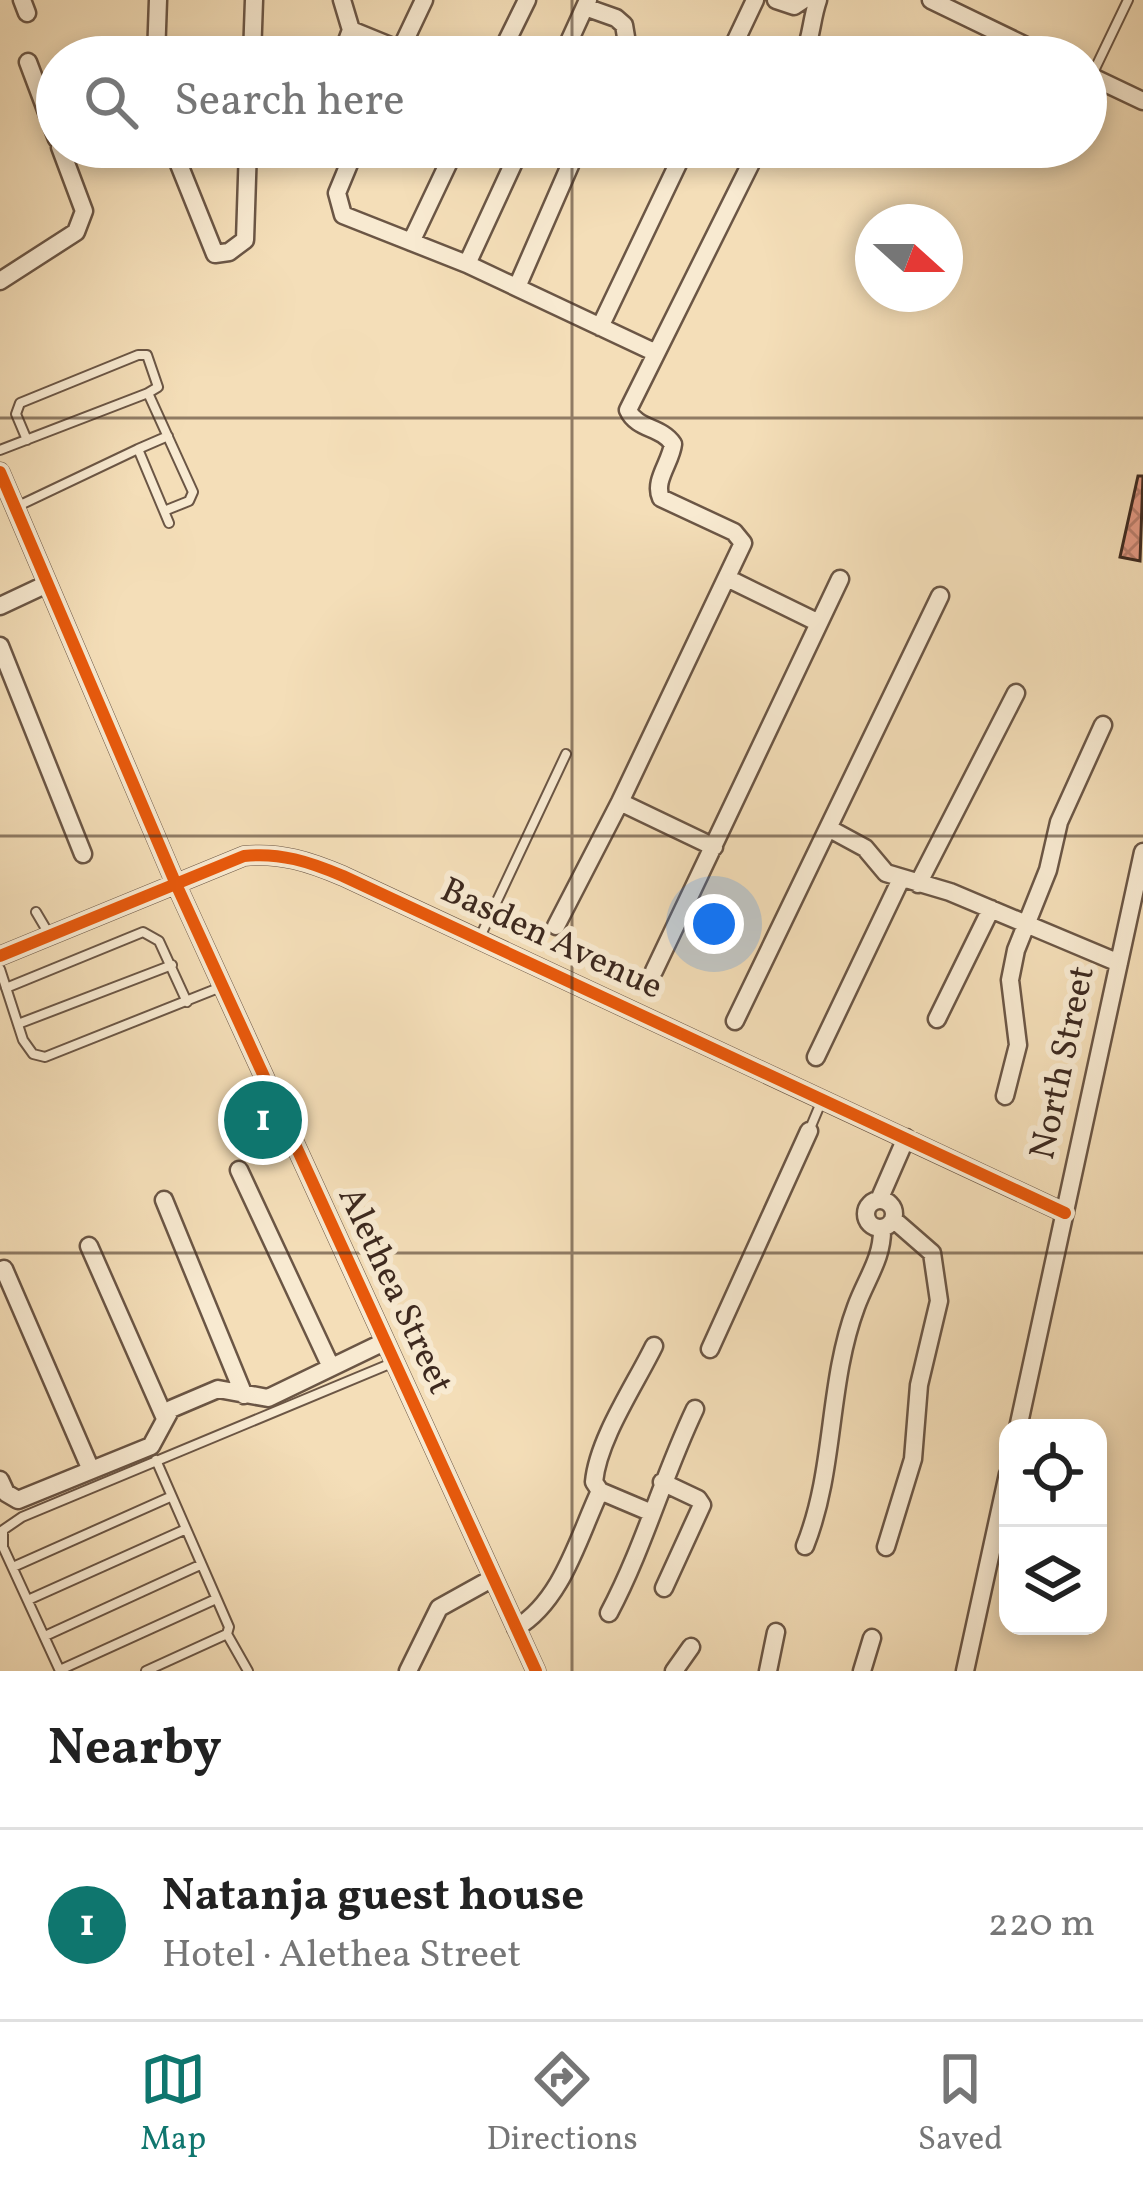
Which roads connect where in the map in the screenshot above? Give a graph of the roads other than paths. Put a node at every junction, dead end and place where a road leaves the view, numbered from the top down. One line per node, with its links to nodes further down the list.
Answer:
1 (158, 0): 15 (street)
2 (254, 0): 16 (street)
3 (342, 0): 14 (street)
4 (424, 0): 19 (street)
5 (526, 0): 20 (street)
6 (755, 0): 23 (street)
7 (776, 0): 8 (street)
8 (803, 0)
9 (818, 0): 24 (street)
10 (931, 0): 13 (street)
11 (1128, 0): 26 (lane)
12 (586, 4): 21 (street); 22 (street)
13 (959, 6): 25 (street)
14 (351, 30): 17 (street); 18 (street)
15 (157, 36)
16 (252, 36)
17 (349, 36)
18 (363, 36)
19 (407, 36)
20 (509, 36)
21 (572, 36)
22 (626, 36)
23 (738, 36)
24 (812, 36)
25 (1012, 36)
26 (1107, 41)
27 (28, 62): 28 (street)
28 (36, 84)
29 (1107, 84): 30 (street)
30 (1143, 101)
31 (68, 168): 42 (street)
32 (180, 168): 33 (street)
33 (247, 168)
34 (348, 168): 40 (street)
35 (446, 168): 40 (street)
36 (511, 168): 41 (street)
37 (569, 168): 43 (street)
38 (676, 168): 44 (street)
39 (748, 168): 45 (street)
40 (411, 242): 41 (street)
41 (466, 264): 43 (street)
42 (2, 277)
43 (517, 287): 44 (street)
44 (601, 327): 45 (street)
45 (654, 352): 55 (street)
46 (148, 393): 47 (lane); 48 (lane); 48 (lane)
47 (168, 436): 49 (lane); 53 (lane)
48 (27, 440): 50 (lane)
49 (138, 449): 52 (lane); 53 (lane)
50 (0, 450)
51 (0, 472): 52 (street, Alethea Street)
52 (15, 508): 57 (street, Alethea Street)
53 (164, 511): 54 (lane)
54 (169, 523)
55 (727, 578): 60 (street); 65 (street)
56 (840, 578): 60 (street)
57 (47, 584): 59 (street); 70 (street, Alethea Street)
58 (940, 596): 66 (street)
59 (0, 606)
60 (819, 623): 67 (street)
61 (0, 646): 69 (street)
62 (1016, 693): 71 (street)
63 (1103, 725): 74 (street)
64 (566, 754): 77 (lane)
65 (620, 802): 67 (street); 75 (street)
66 (830, 829): 71 (street); 87 (street)
67 (714, 847): 82 (street)
68 (1143, 852): 79 (street, North Street)
69 (83, 854)
70 (175, 882): 76 (street, Basden Avenue); 77 (street, Basden Avenue); 83 (street, Alethea Street)
71 (910, 882): 72 (street); 89 (street)
72 (991, 909): 74 (street); 86 (street)
73 (36, 912): 76 (lane)
74 (1027, 924): 79 (street); 90 (street)
75 (556, 926)
76 (50, 935): 78 (street, Basden Avenue)
77 (479, 939): 91 (street, Basden Avenue)
78 (0, 956)
79 (1119, 963): 97 (street, North Street)
80 (172, 965): 84 (lane); 85 (lane); 88 (lane)
81 (0, 969): 84 (lane)
82 (655, 971)
83 (222, 986): 85 (lane); 100 (street, Alethea Street)
84 (6, 988): 88 (lane)
85 (187, 1002): 88 (lane)
86 (937, 1019)
87 (735, 1021)
88 (18, 1024)
89 (816, 1058)
90 (1006, 1096)
91 (823, 1099): 92 (lane); 93 (street, Basden Avenue)
92 (809, 1131): 102 (street)
93 (912, 1141): 96 (street); 97 (street, Basden Avenue)
94 (239, 1170): 104 (street)
95 (164, 1199): 105 (street)
96 (886, 1212): 118 (street); 119 (street)
97 (1066, 1213): 108 (street, North Street)
98 (89, 1246): 107 (street)
99 (4, 1269): 110 (street)
100 (384, 1342): 103 (street, Alethea Street); 104 (street)
101 (654, 1346): 113 (street)
102 (710, 1348)
103 (393, 1362): 109 (lane); 122 (street, Alethea Street)
104 (331, 1367): 105 (street)
105 (244, 1395): 107 (street)
106 (695, 1408): 112 (street)
107 (164, 1416): 110 (street)
108 (1020, 1419)
109 (155, 1460): 114 (lane); 121 (lane)
110 (91, 1470): 111 (street)
111 (0, 1480)
112 (662, 1482): 115 (street); 123 (street)
113 (600, 1491): 115 (street); 127 (street)
114 (170, 1497): 117 (lane); 121 (lane)
115 (652, 1514): 126 (street)
116 (999, 1515): 141 (street)
117 (184, 1530): 120 (lane); 125 (lane)
118 (805, 1546)
119 (886, 1547)
120 (200, 1564): 124 (lane); 130 (lane)
121 (13, 1568): 125 (lane)
122 (493, 1578): 127 (street, Alethea Street); 136 (street)
123 (664, 1588)
124 (216, 1599): 129 (lane); 133 (lane)
125 (28, 1600): 130 (lane)
126 (608, 1613)
127 (516, 1628): 137 (street, Alethea Street)
128 (776, 1632): 139 (street)
129 (227, 1634): 134 (lane); 135 (lane)
130 (45, 1636): 133 (lane)
131 (872, 1638): 140 (street)
132 (691, 1647): 138 (street)
133 (60, 1671)
134 (146, 1671)
135 (248, 1671)
136 (408, 1671)
137 (536, 1671)
138 (674, 1671)
139 (768, 1671)
140 (862, 1671)
141 (965, 1671)

